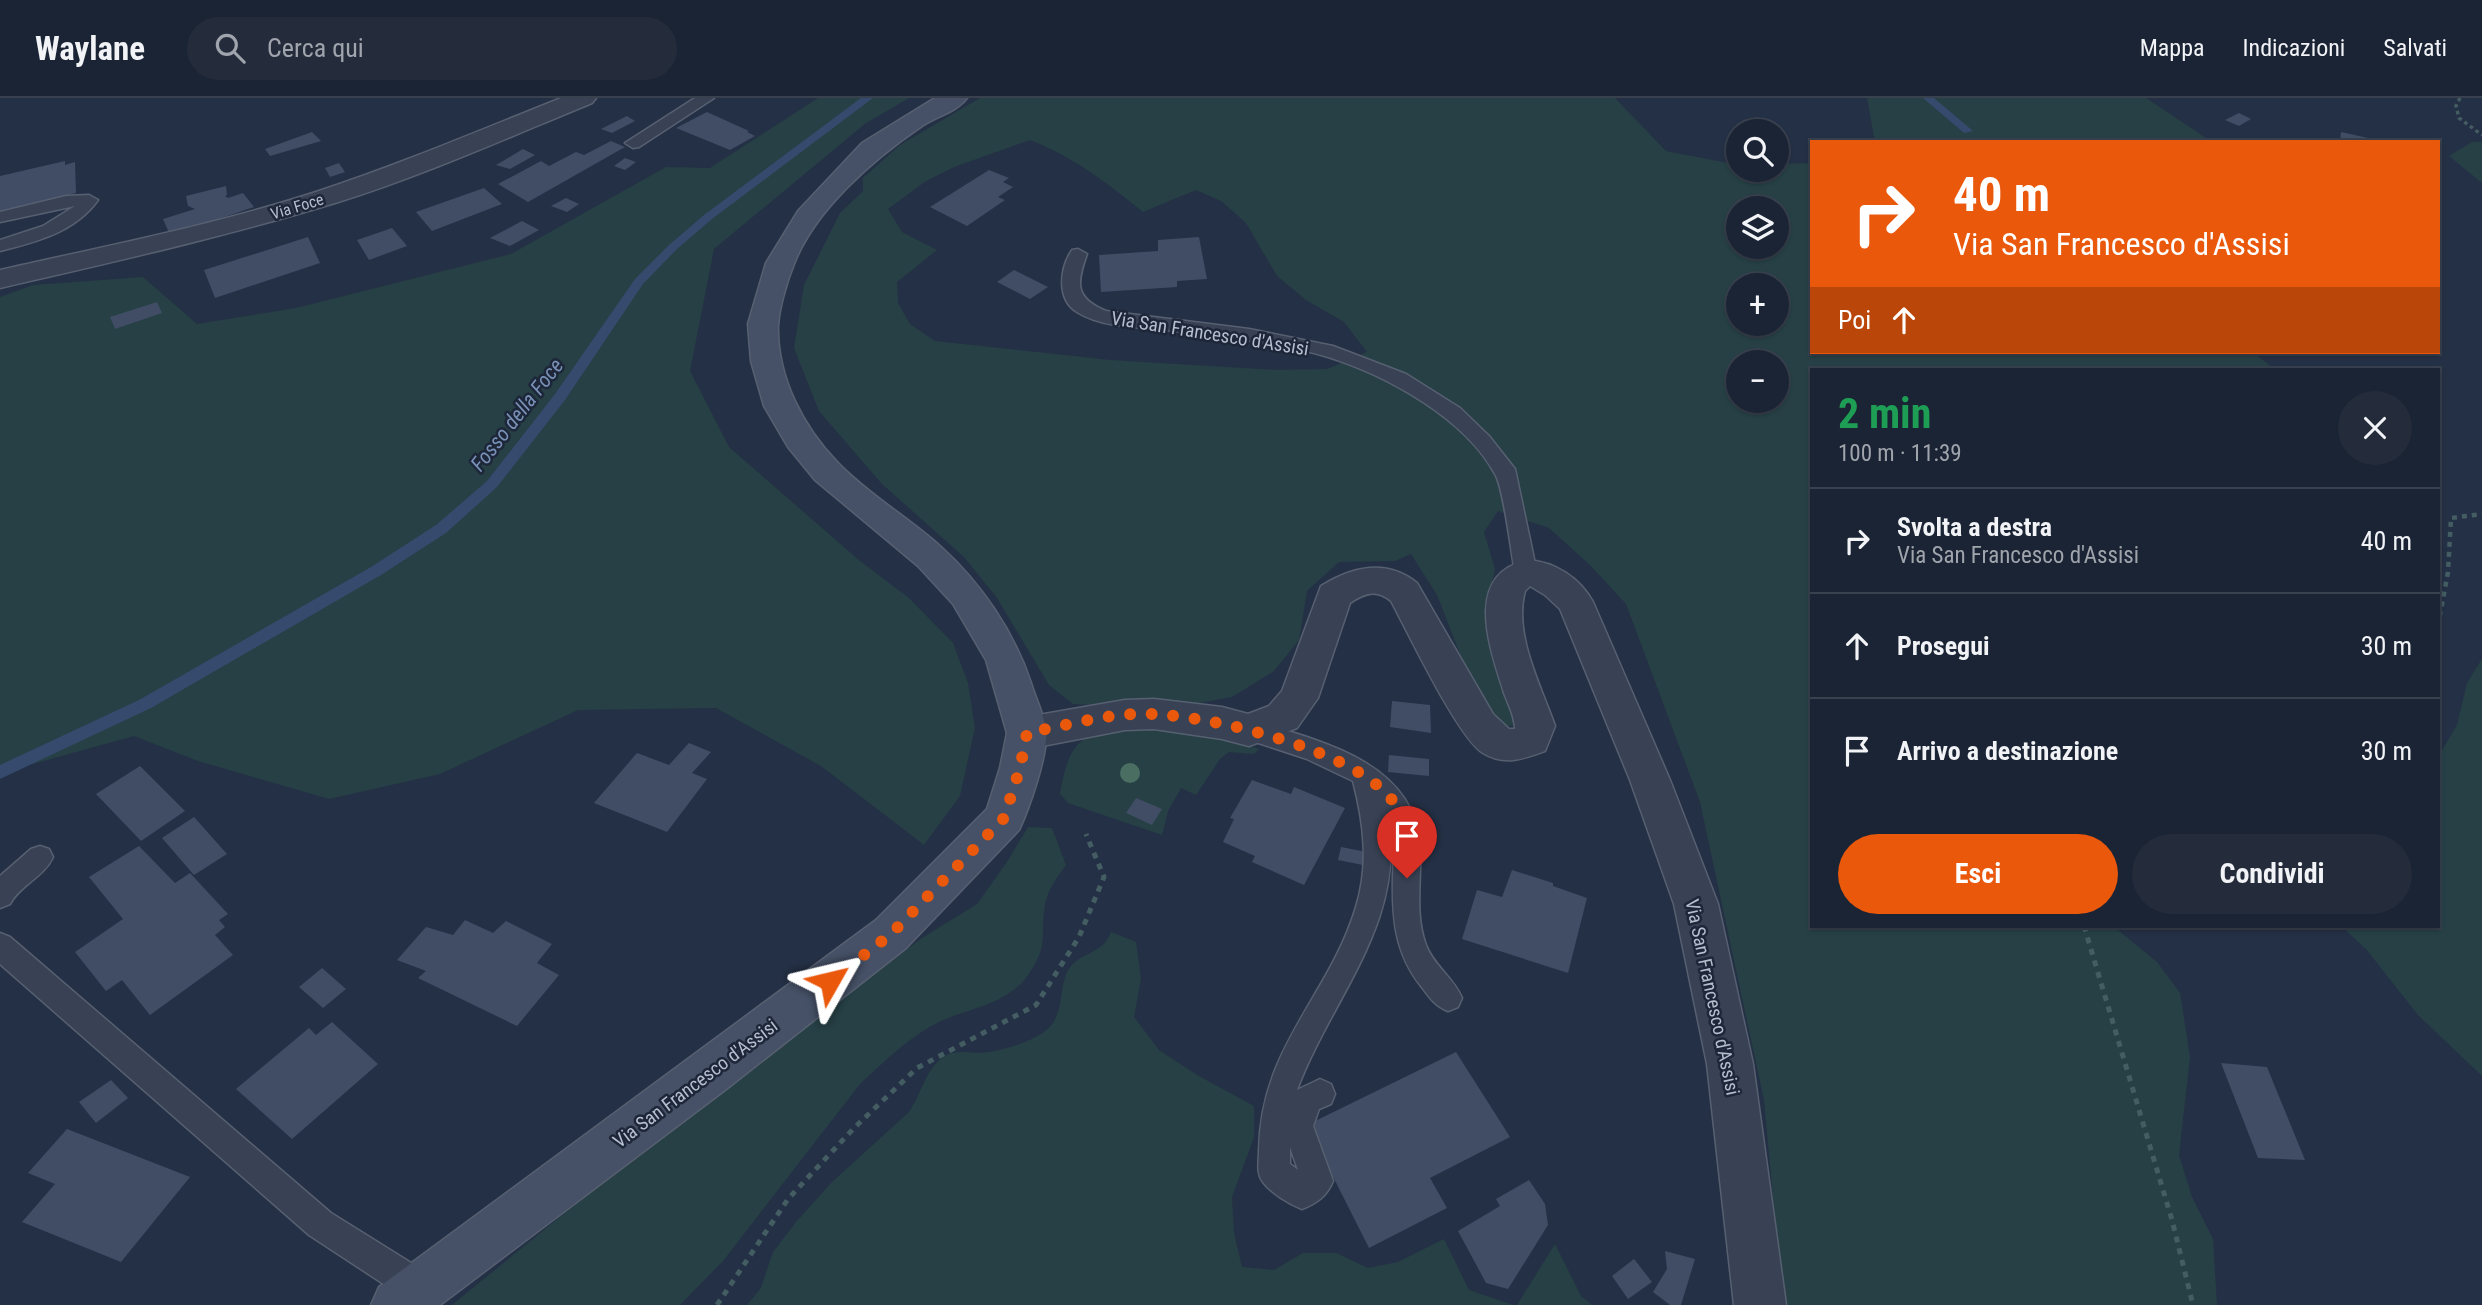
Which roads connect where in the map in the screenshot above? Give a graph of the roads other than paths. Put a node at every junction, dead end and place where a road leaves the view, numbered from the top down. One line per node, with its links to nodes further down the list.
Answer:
1 (583, 98): 8 (street, Via Foce)
2 (706, 98): 4 (lane)
3 (954, 98): 11 (main road, Via San Francesco d'Assisi)
4 (632, 143)
5 (0, 217): 6 (lane)
6 (0, 246)
7 (1079, 254): 9 (lane, Via San Francesco d'Assisi)
8 (0, 279)
9 (1526, 573): 10 (street); 19 (street, Via San Francesco d'Assisi)
10 (1249, 730): 11 (street); 12 (lane)
11 (1027, 733): 18 (main road, Via San Francesco d'Assisi)
12 (1365, 776): 16 (lane); 17 (lane)
13 (40, 857): 14 (lane)
14 (0, 896)
15 (0, 946): 18 (lane)
16 (1448, 998)
17 (1320, 1094)
18 (409, 1296)
19 (1760, 1305)

